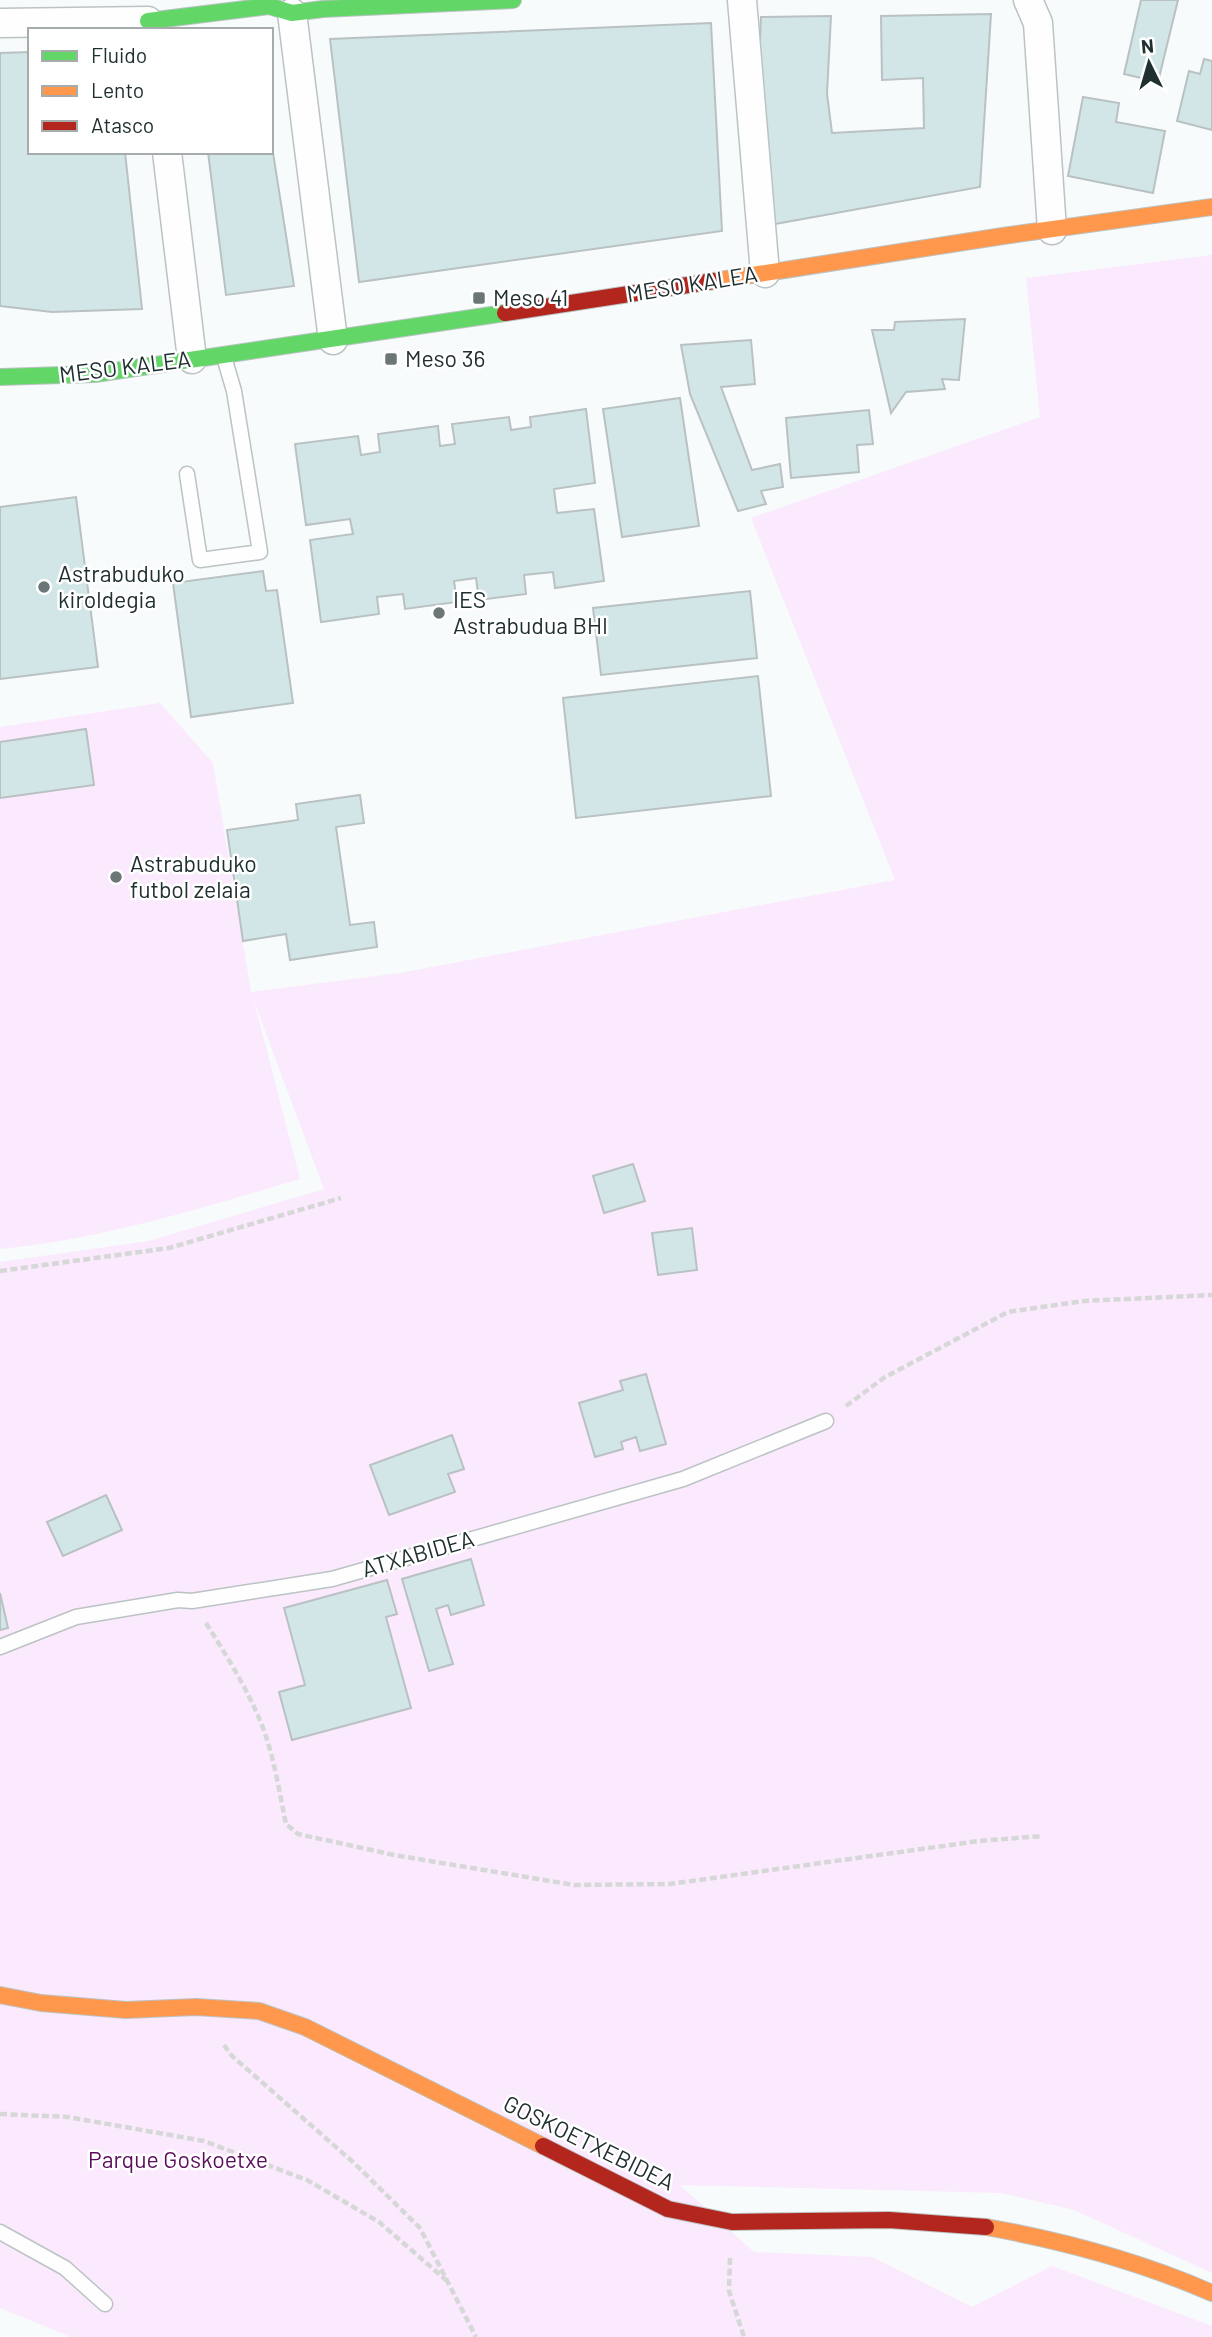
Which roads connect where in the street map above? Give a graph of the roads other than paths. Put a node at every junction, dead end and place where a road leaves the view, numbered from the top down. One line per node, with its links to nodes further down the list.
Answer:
1 (513, 0): 4 (street)
2 (742, 0): 10 (street)
3 (1028, 0): 9 (street)
4 (292, 13): 6 (street); 11 (street)
5 (0, 23): 6 (street)
6 (148, 25)
7 (167, 154): 13 (street)
8 (1212, 207): 9 (street, MESO KALEA)
9 (1052, 230): 10 (street, MESO KALEA)
10 (765, 273): 11 (street, MESO KALEA)
11 (332, 340): 12 (street, MESO KALEA)
12 (224, 355): 13 (street, MESO KALEA); 15 (lane)
13 (192, 359): 14 (street, MESO KALEA)
14 (3, 379)
15 (187, 474)
16 (826, 1421): 17 (lane, ATXABIDEA)
17 (0, 1647)
18 (0, 1996): 20 (street, GOSKOETXEBIDEA)
19 (0, 2232): 21 (lane)
20 (1212, 2293)
21 (105, 2304)

